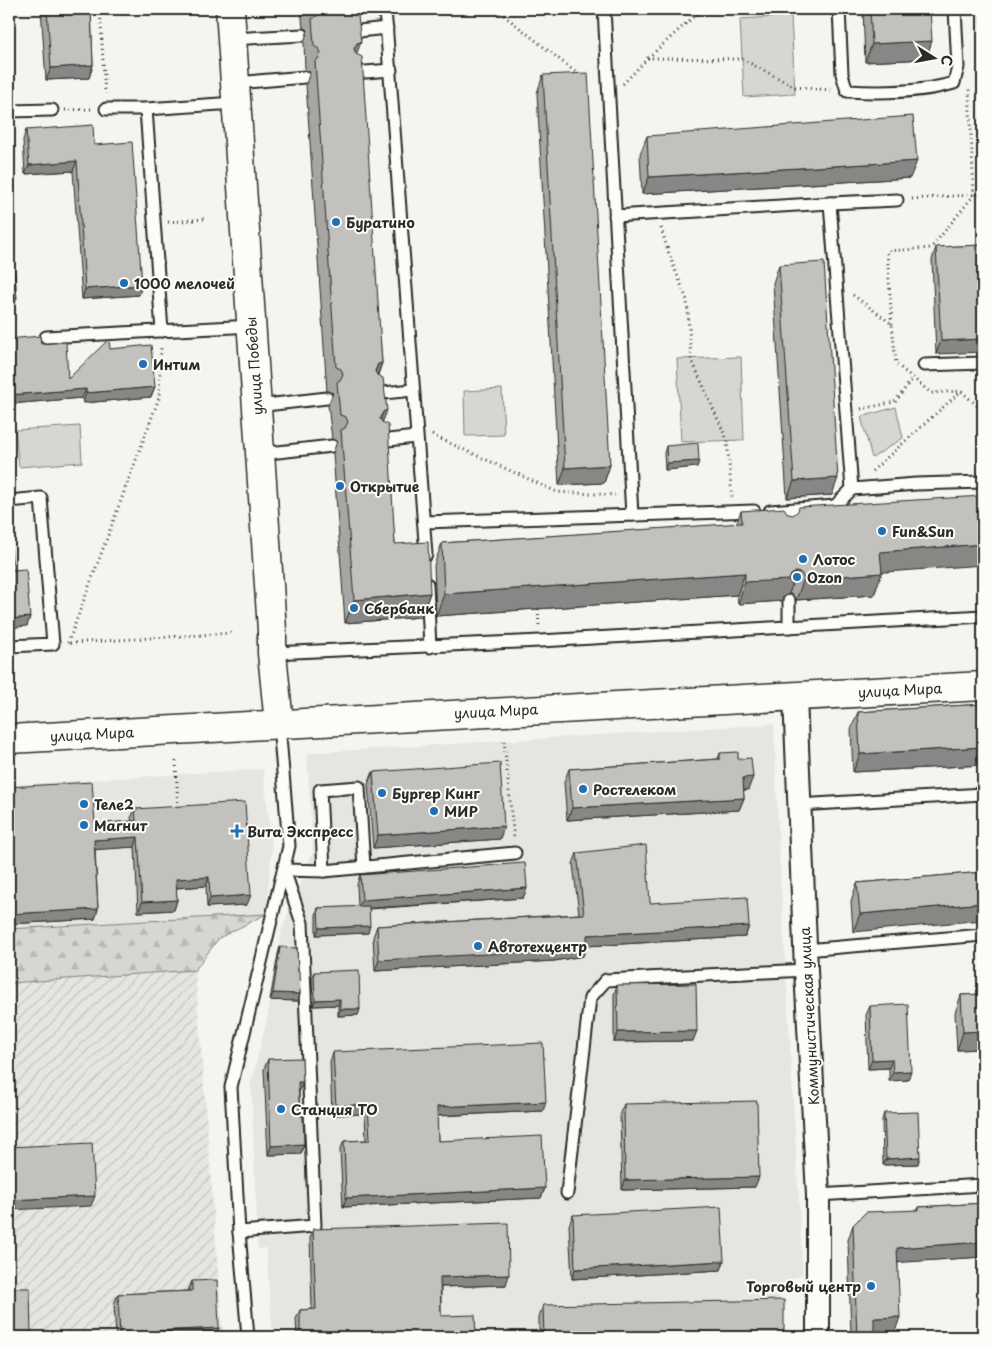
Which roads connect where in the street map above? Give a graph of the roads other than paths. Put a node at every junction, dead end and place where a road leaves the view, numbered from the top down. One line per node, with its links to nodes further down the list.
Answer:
1 (230, 9): 9 (main road, улица Победы)
2 (385, 9): 6 (lane)
3 (604, 9): 20 (lane)
4 (839, 9): 5 (lane)
5 (954, 9)
6 (387, 28): 7 (lane); 10 (lane)
7 (349, 32)
8 (303, 35): 9 (lane)
9 (232, 39): 13 (main road, улица Победы)
10 (391, 70): 11 (lane); 26 (lane)
11 (353, 73)
12 (306, 77): 13 (lane)
13 (235, 93): 15 (lane); 21 (main road, улица Победы)
14 (106, 109): 15 (lane)
15 (146, 109): 22 (lane)
16 (52, 110): 17 (lane)
17 (9, 111)
18 (897, 200): 19 (lane)
19 (830, 203): 20 (lane); 35 (lane)
20 (615, 216): 37 (lane)
21 (252, 326): 22 (lane); 29 (main road, улица Победы)
22 (162, 331): 23 (lane)
23 (46, 337)
24 (983, 363): 25 (lane)
25 (924, 365)
26 (413, 390): 27 (lane); 30 (lane)
27 (374, 394)
28 (328, 398): 29 (lane)
29 (257, 406): 33 (main road, улица Победы)
30 (416, 432): 31 (lane); 38 (lane)
31 (379, 442)
32 (332, 446): 33 (lane)
33 (260, 454): 44 (main road, улица Победы)
34 (983, 482): 35 (lane)
35 (852, 489): 37 (lane)
36 (9, 501): 42 (lane)
37 (632, 515): 38 (lane)
38 (424, 522): 43 (lane)
39 (789, 601): 41 (lane)
40 (983, 616): 41 (lane)
41 (790, 627): 43 (lane)
42 (9, 646)
43 (430, 647): 44 (lane)
44 (272, 653): 47 (main road, улица Победы)
45 (983, 686): 46 (main road, улица Мира)
46 (795, 696): 47 (main road, улица Мира); 50 (street, Коммунистическая улица)
47 (279, 724): 48 (main road, улица Мира); 53 (lane)
48 (9, 739)
49 (983, 794): 50 (lane)
50 (798, 805): 56 (street, Коммунистическая улица)
51 (515, 853): 52 (lane)
52 (364, 867): 54 (lane); 54 (lane)
53 (284, 870): 54 (lane); 60 (lane); 60 (lane)
54 (324, 871)
55 (983, 935): 56 (lane)
56 (805, 960): 58 (lane); 59 (street, Коммунистическая улица)
57 (983, 1186): 59 (lane)
58 (567, 1193)
59 (818, 1195): 62 (street, Коммунистическая улица)
60 (240, 1232): 61 (lane)
61 (248, 1337)
62 (818, 1337)

